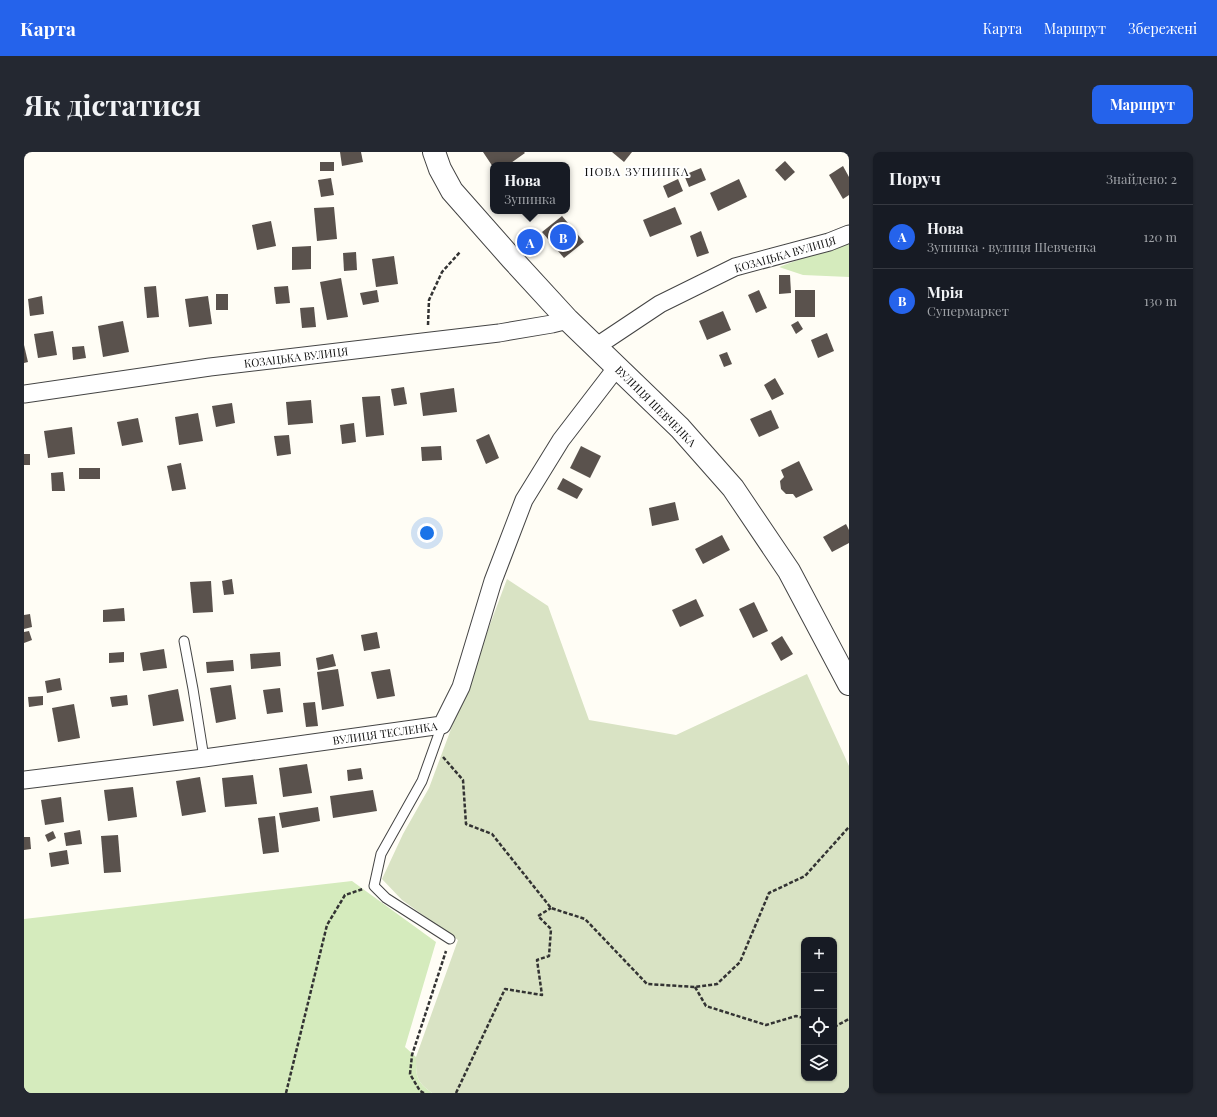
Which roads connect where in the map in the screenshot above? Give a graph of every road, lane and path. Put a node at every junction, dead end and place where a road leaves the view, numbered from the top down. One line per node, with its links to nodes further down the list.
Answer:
1 (434, 152): 4 (street, ВУЛИЦЯ ШЕВЧЕНКА)
2 (849, 234): 6 (street, КОЗАЦЬКА ВУЛИЦЯ)
3 (460, 252): 5 (path)
4 (568, 320): 5 (street, КОЗАЦЬКА ВУЛИЦЯ); 6 (street, ВУЛИЦЯ ШЕВЧЕНКА)
5 (431, 341): 8 (street, КОЗАЦЬКА ВУЛИЦЯ)
6 (597, 346): 7 (street, ВУЛИЦЯ ШЕВЧЕНКА)
7 (617, 367): 10 (street, ВУЛИЦЯ ШЕВЧЕНКА); 11 (street, ВУЛИЦЯ ТЕСЛЕНКА)
8 (24, 394)
9 (184, 641): 13 (lane)
10 (849, 684)
11 (442, 725): 12 (lane); 13 (street, ВУЛИЦЯ ТЕСЛЕНКА)
12 (435, 748): 16 (lane); 17 (path)
13 (204, 758): 14 (street, ВУЛИЦЯ ТЕСЛЕНКА)
14 (24, 780)
15 (849, 827): 19 (path)
16 (374, 886): 18 (lane); 23 (path)
17 (551, 908): 19 (path); 25 (path)
18 (450, 939): 24 (path)
19 (695, 987): 20 (path)
20 (801, 1017)
21 (849, 1019): 22 (path)
22 (837, 1025)
23 (286, 1093)
24 (424, 1093)
25 (456, 1093)

